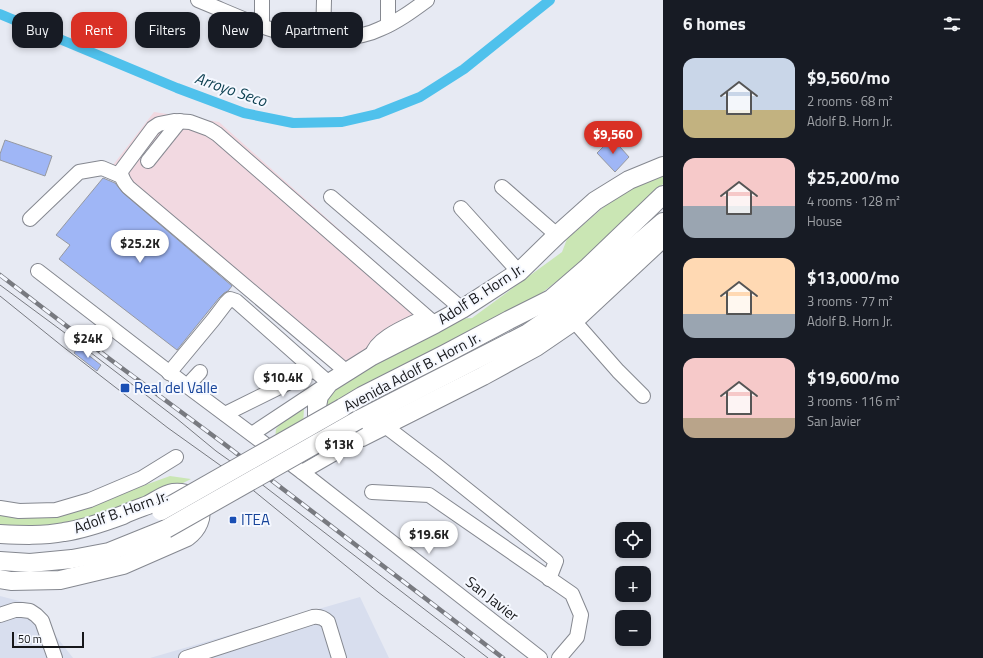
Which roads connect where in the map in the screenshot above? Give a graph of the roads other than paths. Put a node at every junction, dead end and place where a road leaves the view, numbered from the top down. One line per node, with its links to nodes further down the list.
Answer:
1 (262, 0): 7 (street)
2 (324, 0): 8 (street)
3 (388, 0): 9 (street)
4 (426, 0): 9 (street)
5 (202, 1): 6 (street)
6 (228, 12)
7 (262, 12)
8 (324, 12)
9 (388, 25): 10 (street)
10 (363, 35)
11 (180, 121): 12 (street); 14 (street); 26 (street)
12 (148, 161)
13 (663, 166): 21 (main road, Adolf B. Horn Jr.)
14 (121, 176): 19 (street); 30 (street)
15 (502, 187): 21 (street)
16 (663, 195): 44 (main road, Avenida Adolf B. Horn Jr., bridge)
17 (331, 196): 25 (street)
18 (461, 208): 24 (street)
19 (30, 219)
20 (663, 222): 37 (main road, Avenida Adolf B. Horn Jr.)
21 (557, 235): 24 (main road, Adolf B. Horn Jr.)
22 (663, 238): 27 (main road, Adolf B. Horn Jr.)
23 (38, 271): 31 (street, San Javier)
24 (519, 272): 25 (main road, Adolf B. Horn Jr.)
25 (462, 308): 26 (main road, Adolf B. Horn Jr.)
26 (430, 320): 30 (main road, Adolf B. Horn Jr.)
27 (574, 321): 34 (street); 36 (main road, Adolf B. Horn Jr.)
28 (314, 370): 31 (street); 32 (street); 35 (street)
29 (200, 372): 33 (street)
30 (347, 372): 32 (main road, Adolf B. Horn Jr.)
31 (169, 373): 33 (street, San Javier)
32 (329, 383): 37 (main road, Adolf B. Horn Jr.); 38 (street, Adolf B. Horn Jr.)
33 (187, 386): 35 (street, San Javier)
34 (643, 396)
35 (225, 414): 38 (street, San Javier)
36 (385, 426): 37 (main road, Adolf B. Horn Jr.); 46 (street)
37 (360, 428): 40 (street, Adolf B. Horn Jr.); 45 (main road, Avenida Adolf B. Horn Jr., bridge)
38 (252, 434): 40 (street, San Javier)
39 (176, 457): 42 (street, Adolf B. Horn Jr.)
40 (302, 472): 52 (street, San Javier)
41 (372, 492): 46 (street)
42 (0, 508)
43 (0, 534): 47 (main road, Adolf B. Horn Jr.)
44 (0, 545)
45 (0, 561)
46 (549, 578): 53 (street)
47 (0, 580)
48 (0, 615): 49 (street)
49 (55, 658)
50 (186, 658): 51 (street)
51 (339, 658)
52 (540, 658)
53 (559, 658)

